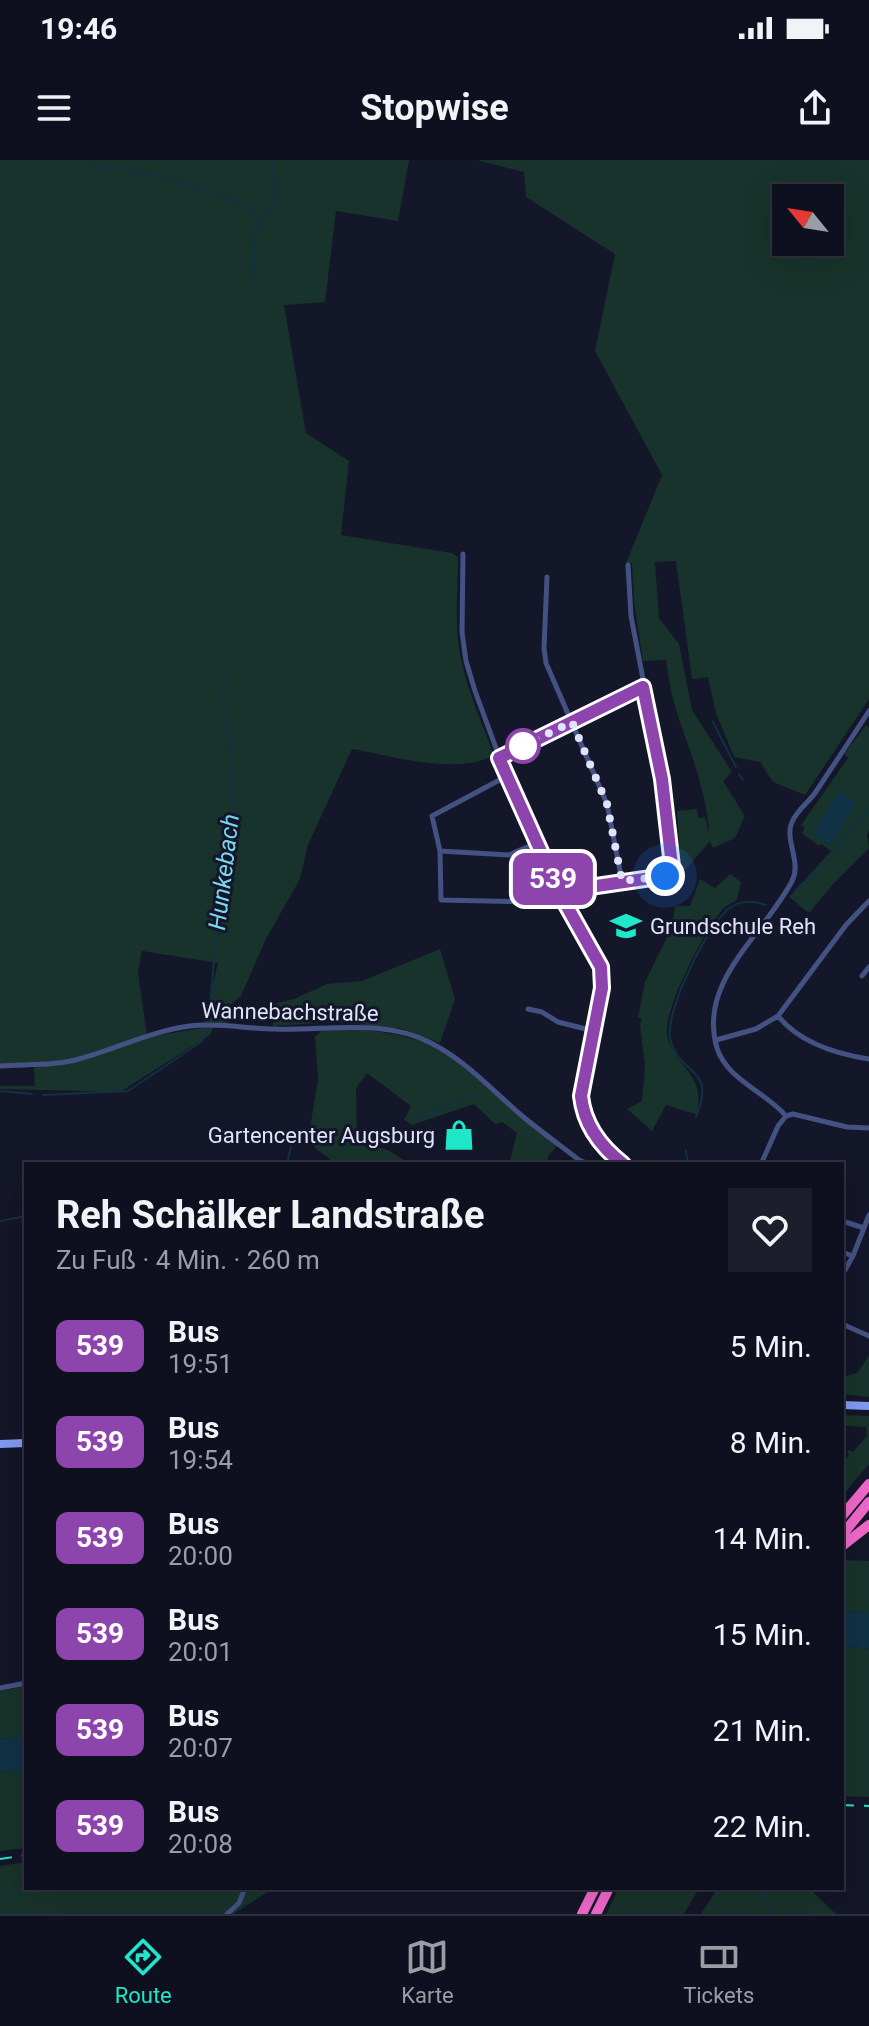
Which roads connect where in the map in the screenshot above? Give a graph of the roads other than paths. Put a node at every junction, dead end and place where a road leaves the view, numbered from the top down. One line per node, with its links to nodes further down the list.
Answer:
1 (463, 554): 7 (street)
2 (628, 565): 4 (street)
3 (547, 577): 6 (street)
4 (643, 687): 6 (street); 11 (street)
5 (869, 711): 19 (street)
6 (572, 722): 7 (street); 11 (street)
7 (499, 758): 8 (street)
8 (507, 776): 9 (street); 10 (street)
9 (536, 843): 10 (street); 12 (street)
10 (440, 851): 12 (street)
11 (622, 881): 12 (street)
12 (560, 894): 18 (street)
13 (869, 901): 17 (street)
14 (869, 967): 15 (street)
15 (862, 976)
16 (528, 1009): 18 (street)
17 (778, 1016): 19 (street); 20 (street)
18 (594, 1031): 25 (street)
19 (716, 1040): 22 (street)
20 (869, 1059)
21 (0, 1066): 24 (street, Wannebachstraße)
22 (786, 1116): 23 (street); 26 (street)
23 (869, 1128)
24 (584, 1162)
25 (620, 1162)
26 (762, 1162)
27 (869, 1215): 29 (street)
28 (844, 1222): 29 (street)
29 (864, 1228): 31 (street)
30 (844, 1253): 31 (street)
31 (853, 1256): 32 (street)
32 (844, 1272)
33 (844, 1325): 34 (street)
34 (869, 1336)
35 (844, 1405): 36 (main road)
36 (869, 1406)
37 (24, 1443): 38 (main road)
38 (0, 1444)
39 (869, 1484): 41 (highway)
40 (869, 1502): 43 (highway)
41 (844, 1514)
42 (869, 1525): 44 (highway)
43 (844, 1533)
44 (844, 1544)
45 (24, 1683): 46 (street)
46 (0, 1688)
47 (244, 1890): 50 (street)
48 (594, 1890): 51 (highway)
49 (608, 1890): 52 (highway)
50 (227, 1914)
51 (582, 1914)
52 (596, 1914)

